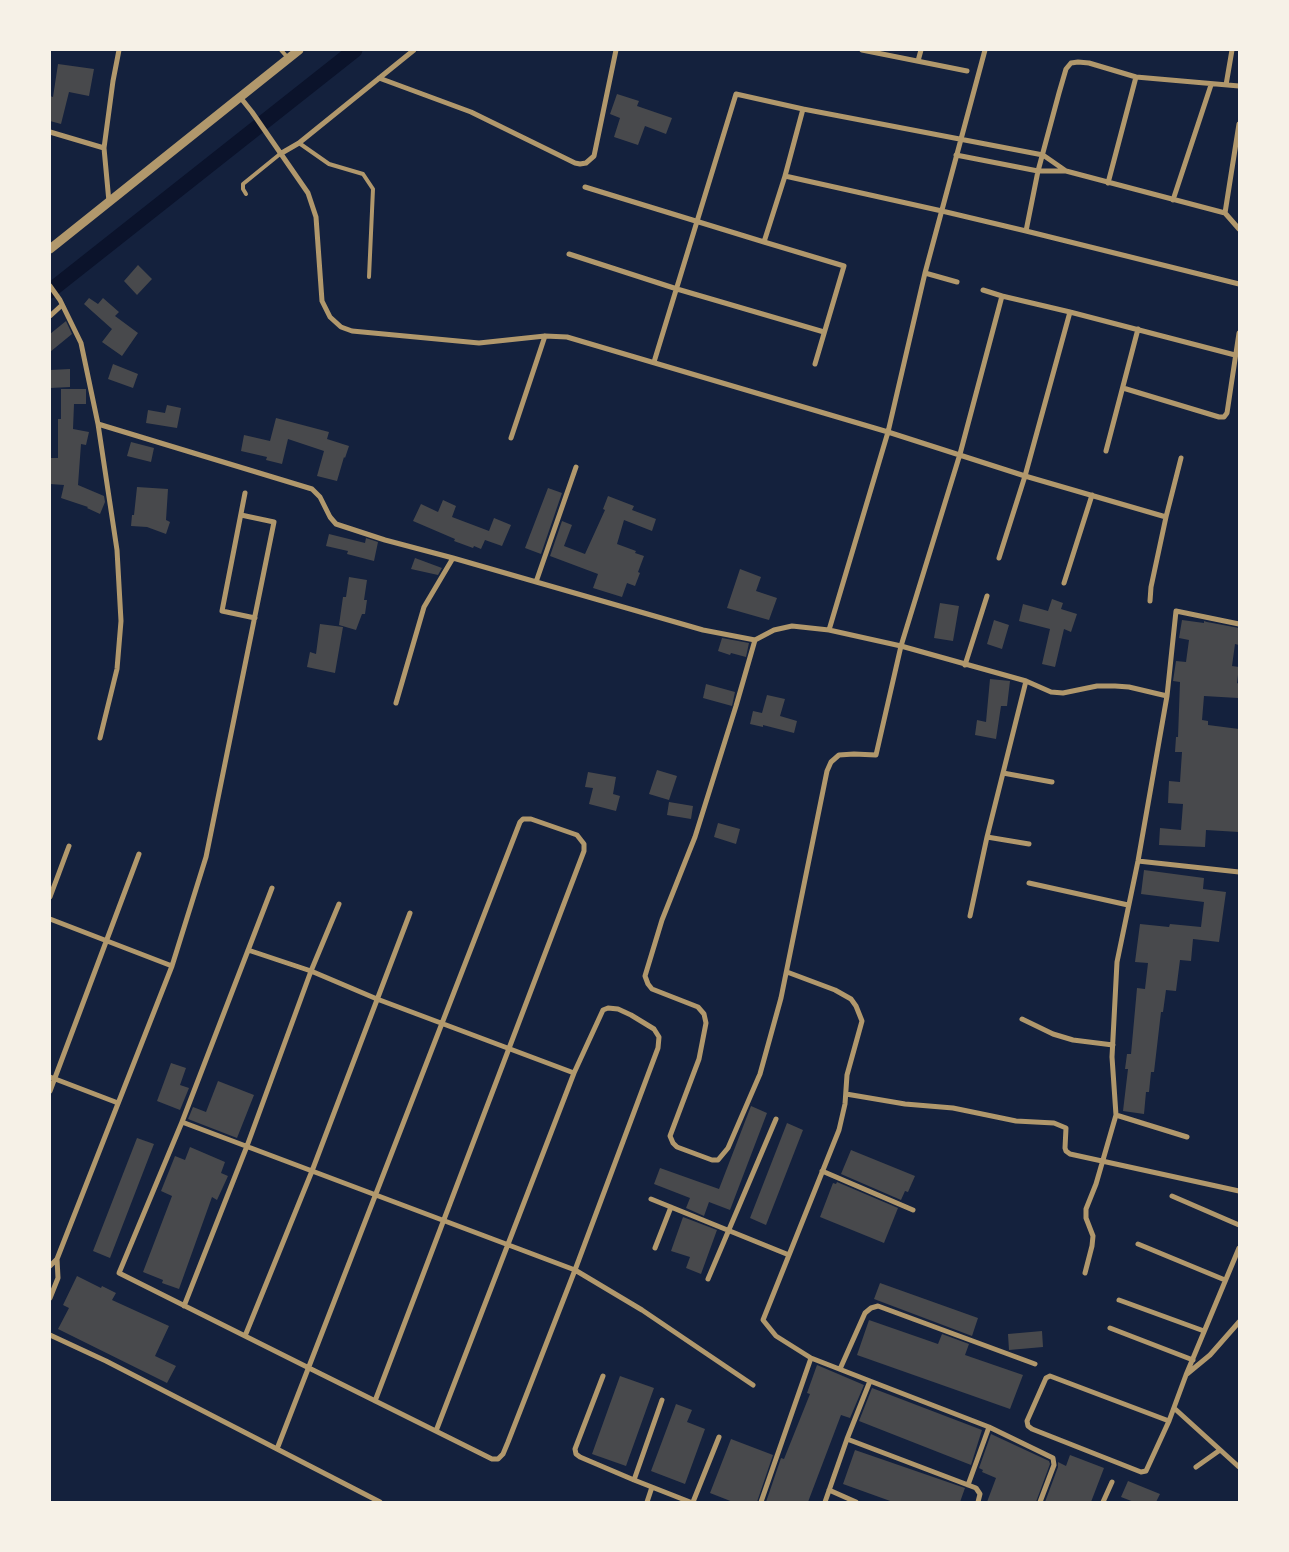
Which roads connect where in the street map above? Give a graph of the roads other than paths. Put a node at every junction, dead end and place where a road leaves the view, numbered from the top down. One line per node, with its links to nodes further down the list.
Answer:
1 (120, 50): 24 (street)
2 (281, 50): 10 (lane)
3 (299, 50): 10 (street)
4 (414, 50): 14 (street)
5 (616, 50): 14 (street)
6 (862, 50): 11 (street)
7 (921, 50): 11 (street)
8 (985, 50): 22 (street)
9 (1232, 50): 16 (street)
10 (288, 58): 18 (street)
11 (918, 61): 12 (street)
12 (967, 71)
13 (1136, 77): 15 (street); 27 (street); 31 (street)
14 (380, 78): 23 (street)
15 (1211, 85): 16 (street); 34 (street)
16 (1226, 85): 17 (street)
17 (1239, 86)
18 (240, 97): 25 (street); 35 (street)
19 (803, 109): 22 (street); 30 (street); 38 (street)
20 (1239, 124): 37 (street)
21 (50, 132): 24 (street)
22 (960, 139): 26 (street); 27 (street)
23 (299, 143): 25 (street); 45 (lane)
24 (104, 148): 35 (street)
25 (280, 154): 33 (lane); 58 (street)
26 (956, 155): 28 (street); 36 (street)
27 (1043, 155): 28 (street); 29 (street)
28 (1038, 171): 29 (street); 40 (street)
29 (1066, 171): 31 (street)
30 (785, 176): 36 (street); 41 (street)
31 (1108, 183): 34 (street)
32 (584, 187): 38 (street)
33 (246, 194)
34 (1172, 200): 37 (street)
35 (109, 202): 42 (street)
36 (942, 211): 40 (street); 44 (street)
37 (1225, 214): 39 (street)
38 (697, 221): 41 (street); 49 (street)
39 (1239, 229)
40 (1026, 231): 47 (street)
41 (764, 242): 56 (street)
42 (50, 249)
43 (569, 254): 49 (street)
44 (926, 273): 46 (street); 64 (street)
45 (369, 276)
46 (957, 282)
47 (1239, 284)
48 (50, 286): 52 (street)
49 (676, 289): 56 (street); 60 (street)
50 (983, 290): 51 (street)
51 (1002, 296): 53 (street); 67 (street)
52 (61, 302): 54 (street); 63 (street)
53 (1070, 312): 55 (street); 70 (street)
54 (50, 316)
55 (1138, 329): 59 (street); 62 (street)
56 (824, 332): 61 (street)
57 (1239, 333): 59 (street)
58 (544, 336): 60 (street); 65 (street)
59 (1235, 355): 62 (street)
60 (654, 362): 64 (street)
61 (815, 364)
62 (1124, 388): 66 (street)
63 (98, 424): 75 (street); 90 (street)
64 (888, 432): 67 (street); 83 (street)
65 (511, 438)
66 (1106, 451)
67 (960, 454): 70 (street); 85 (street)
68 (1181, 458): 74 (street)
69 (576, 467): 77 (street)
70 (1025, 476): 72 (street); 76 (street)
71 (246, 493): 73 (street)
72 (1092, 495): 74 (street); 78 (street)
73 (241, 515): 81 (street); 81 (street)
74 (1166, 517): 80 (street)
75 (454, 558): 77 (street); 89 (street)
76 (998, 558)
77 (536, 582): 84 (street)
78 (1064, 583)
79 (987, 596): 86 (street)
80 (1150, 601)
81 (255, 618): 109 (street)
82 (1239, 624): 88 (street)
83 (830, 630): 84 (street); 85 (street)
84 (755, 640): 111 (street)
85 (901, 646): 86 (street); 111 (street)
86 (965, 665): 87 (street)
87 (1026, 681): 88 (street); 91 (street)
88 (1167, 696): 97 (street)
89 (396, 703)
90 (100, 738)
91 (1003, 773): 92 (street); 93 (street)
92 (1052, 782)
93 (987, 837): 94 (street); 105 (street)
94 (1029, 844)
95 (69, 846): 101 (street)
96 (139, 854): 107 (street)
97 (1138, 861): 98 (street); 103 (street)
98 (1239, 872)
99 (1029, 883): 103 (street)
100 (272, 888): 108 (street)
101 (50, 897)
102 (339, 904): 110 (street)
103 (1128, 906): 115 (street)
104 (410, 913): 112 (street)
105 (970, 916)
106 (50, 919): 107 (street)
107 (106, 941): 109 (street); 118 (street)
108 (248, 950): 110 (street); 124 (street)
109 (172, 966): 121 (street)
110 (311, 971): 112 (street); 126 (street)
111 (786, 972): 120 (street)
112 (377, 999): 114 (street); 128 (street)
113 (1022, 1019): 115 (street)
114 (442, 1023): 116 (street); 116 (street); 131 (street)
115 (1113, 1045): 122 (street)
116 (509, 1048): 117 (street); 136 (street)
117 (574, 1073): 140 (street); 146 (street)
118 (52, 1078): 119 (street); 121 (street)
119 (50, 1091)
120 (846, 1094): 127 (street); 129 (street)
121 (118, 1103): 144 (street)
122 (1116, 1115): 125 (street); 127 (street)
123 (776, 1119): 138 (street)
124 (182, 1122): 126 (street); 152 (street)
125 (1187, 1137)
126 (247, 1146): 128 (street); 152 (street)
127 (1103, 1160): 130 (street); 147 (street)
128 (312, 1171): 131 (street); 157 (street)
129 (822, 1172): 135 (street); 143 (street)
130 (1239, 1191)
131 (376, 1194): 136 (street); 161 (street)
132 (1172, 1196): 137 (street)
133 (651, 1199): 134 (street)
134 (671, 1207): 138 (street); 141 (street)
135 (913, 1210)
136 (444, 1220): 140 (street); 168 (street)
137 (1239, 1225)
138 (730, 1231): 143 (street); 148 (street)
139 (1138, 1244): 149 (street)
140 (509, 1245): 146 (street); 172 (street)
141 (656, 1248)
142 (1239, 1248): 149 (street)
143 (789, 1254): 158 (street)
144 (57, 1259): 145 (street); 150 (street)
145 (50, 1266)
146 (575, 1270): 166 (street); 172 (street)
147 (1085, 1273)
148 (708, 1279)
149 (1225, 1280): 155 (street)
150 (50, 1298)
151 (1119, 1300): 155 (street)
152 (184, 1306): 157 (street)
153 (1239, 1322): 163 (street)
154 (1110, 1328): 159 (street)
155 (1204, 1331): 159 (street)
156 (50, 1335): 175 (street)
157 (245, 1336): 161 (street)
158 (812, 1358): 162 (street); 187 (street)
159 (1193, 1360): 163 (street)
160 (1036, 1364): 162 (street)
161 (309, 1368): 168 (street); 175 (street)
162 (840, 1369): 165 (street)
163 (1186, 1375): 169 (street)
164 (603, 1376): 179 (street)
165 (870, 1381): 171 (street); 174 (street)
166 (753, 1385)
167 (662, 1400): 179 (street)
168 (375, 1401): 172 (street)
169 (1174, 1408): 170 (street); 176 (street)
170 (1169, 1421): 170 (street)
171 (989, 1427): 181 (street); 191 (street)
172 (436, 1431)
173 (719, 1437): 186 (street)
174 (847, 1439): 181 (street); 183 (street)
175 (278, 1450): 184 (street)
176 (1220, 1450): 177 (street); 178 (street)
177 (1196, 1467)
178 (1239, 1467)
179 (634, 1480): 182 (street)
180 (1112, 1482): 192 (street)
181 (968, 1485): 190 (street)
182 (652, 1486): 185 (street); 186 (street)
183 (829, 1490): 188 (street); 189 (street)
184 (380, 1502)
185 (647, 1502)
186 (692, 1502)
187 (761, 1502)
188 (825, 1502)
189 (856, 1502)
190 (978, 1502)
191 (1040, 1502)
192 (1103, 1502)

